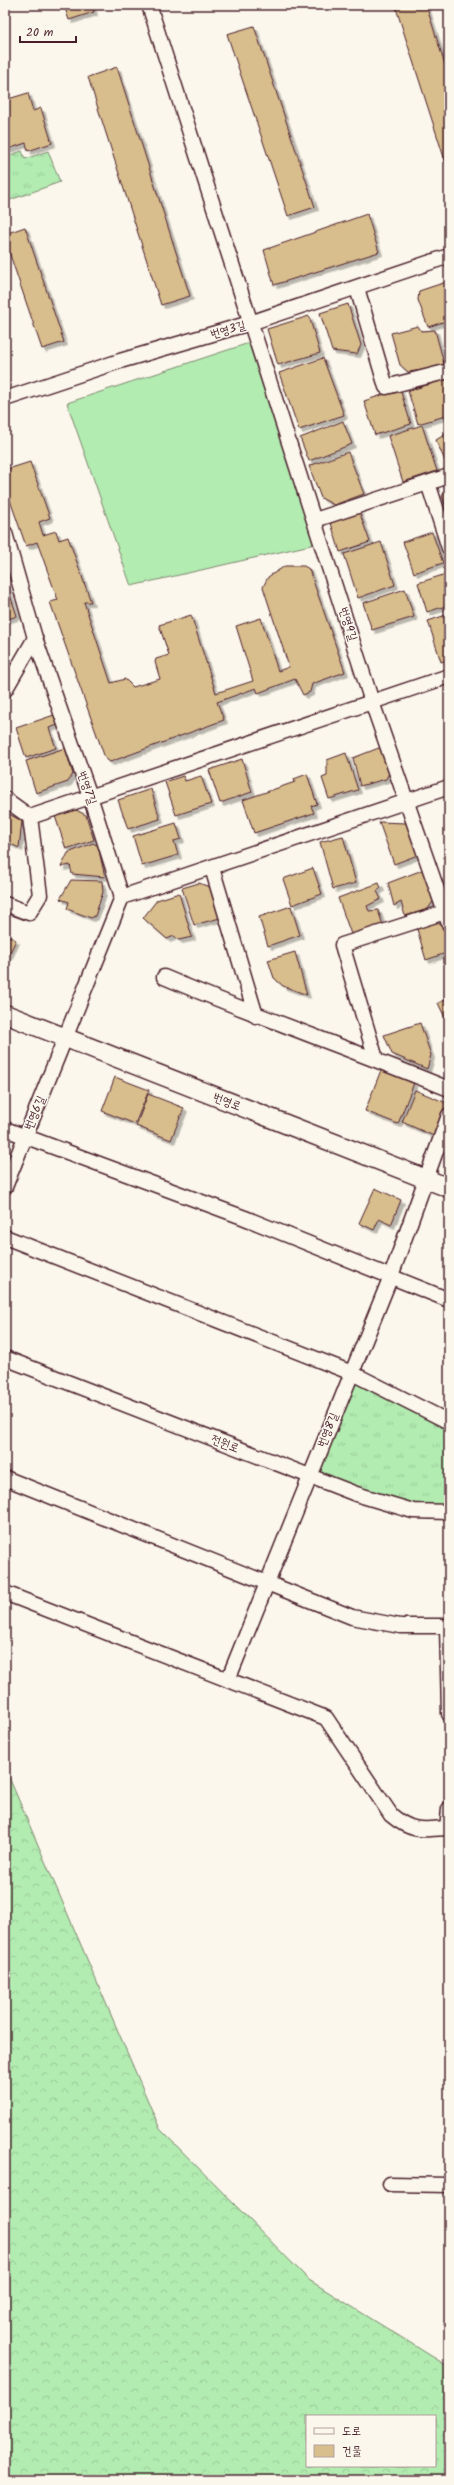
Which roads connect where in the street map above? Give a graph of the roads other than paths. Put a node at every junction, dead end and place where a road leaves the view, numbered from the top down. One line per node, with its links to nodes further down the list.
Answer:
1 (149, 5): 4 (street, 번영9길)
2 (449, 256): 3 (street, 번영3길)
3 (357, 288): 4 (street, 번영3길); 5 (street)
4 (250, 323): 6 (street, 번영3길); 9 (street, 번영9길)
5 (449, 371)
6 (5, 398)
7 (449, 476): 8 (street)
8 (428, 483): 9 (street); 11 (street)
9 (315, 520): 15 (street, 번영9길)
10 (6, 538): 12 (street, 번영7길)
11 (449, 548)
12 (35, 638): 14 (street); 17 (street, 번영7길)
13 (449, 676): 15 (street)
14 (5, 690)
15 (372, 702): 17 (street); 19 (street, 번영9길)
16 (449, 787): 19 (street)
17 (90, 796): 20 (street); 22 (street, 번영7길)
18 (5, 799): 20 (street)
19 (408, 801): 21 (street); 24 (street, 번영9길)
20 (30, 817): 23 (street)
21 (212, 868): 22 (street); 27 (street)
22 (122, 897): 28 (street)
23 (5, 904)
24 (447, 918): 29 (street)
25 (164, 977): 27 (street)
26 (5, 1014): 28 (street, 번영로)
27 (256, 1016): 29 (street)
28 (66, 1039): 33 (street, 번영6길); 34 (street, 번영로)
29 (376, 1059): 30 (street)
30 (449, 1089)
31 (449, 1115): 34 (street)
32 (5, 1129): 33 (street)
33 (25, 1137): 35 (street, 번영6길); 38 (street)
34 (426, 1179): 36 (street, 번영로); 38 (street, 번영8길)
35 (5, 1187)
36 (449, 1188)
37 (5, 1237): 41 (street)
38 (391, 1276): 39 (street); 41 (street, 번영8길)
39 (449, 1300)
40 (5, 1358): 43 (street, 전원로)
41 (352, 1373): 42 (street); 43 (street, 번영8길)
42 (449, 1422)
43 (309, 1477): 45 (street, 전원로); 46 (street, 번영8길)
44 (5, 1478): 46 (street)
45 (449, 1512)
46 (266, 1584): 48 (street); 49 (street, 번영8길)
47 (5, 1593): 49 (street)
48 (448, 1626): 50 (street)
49 (228, 1680): 51 (street)
50 (449, 1714)
51 (449, 1809)
52 (390, 2184): 53 (street)
53 (449, 2185)

